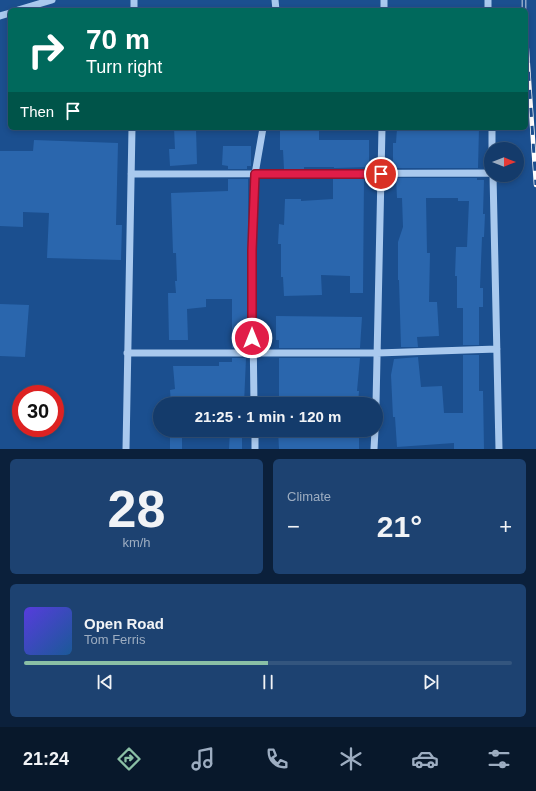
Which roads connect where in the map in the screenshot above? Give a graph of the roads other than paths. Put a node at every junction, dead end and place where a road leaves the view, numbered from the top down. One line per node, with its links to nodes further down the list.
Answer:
1 (52, 0): 2 (street)
2 (25, 8)
3 (132, 130): 8 (street)
4 (263, 130): 9 (street)
5 (382, 130): 10 (street)
6 (492, 130): 7 (street)
7 (492, 142)
8 (131, 174): 9 (street); 14 (street)
9 (255, 174): 10 (street); 15 (street)
10 (381, 174): 11 (street); 16 (street)
11 (484, 174)
12 (492, 182): 13 (street)
13 (496, 349): 16 (street); 24 (street)
14 (127, 353): 15 (street); 21 (street)
15 (252, 353): 16 (street); 17 (street)
16 (377, 353): 18 (street)
17 (254, 397)
18 (376, 397)
19 (255, 437): 22 (street)
20 (375, 437): 23 (street)
21 (126, 449)
22 (255, 449)
23 (374, 449)
24 (499, 449)

